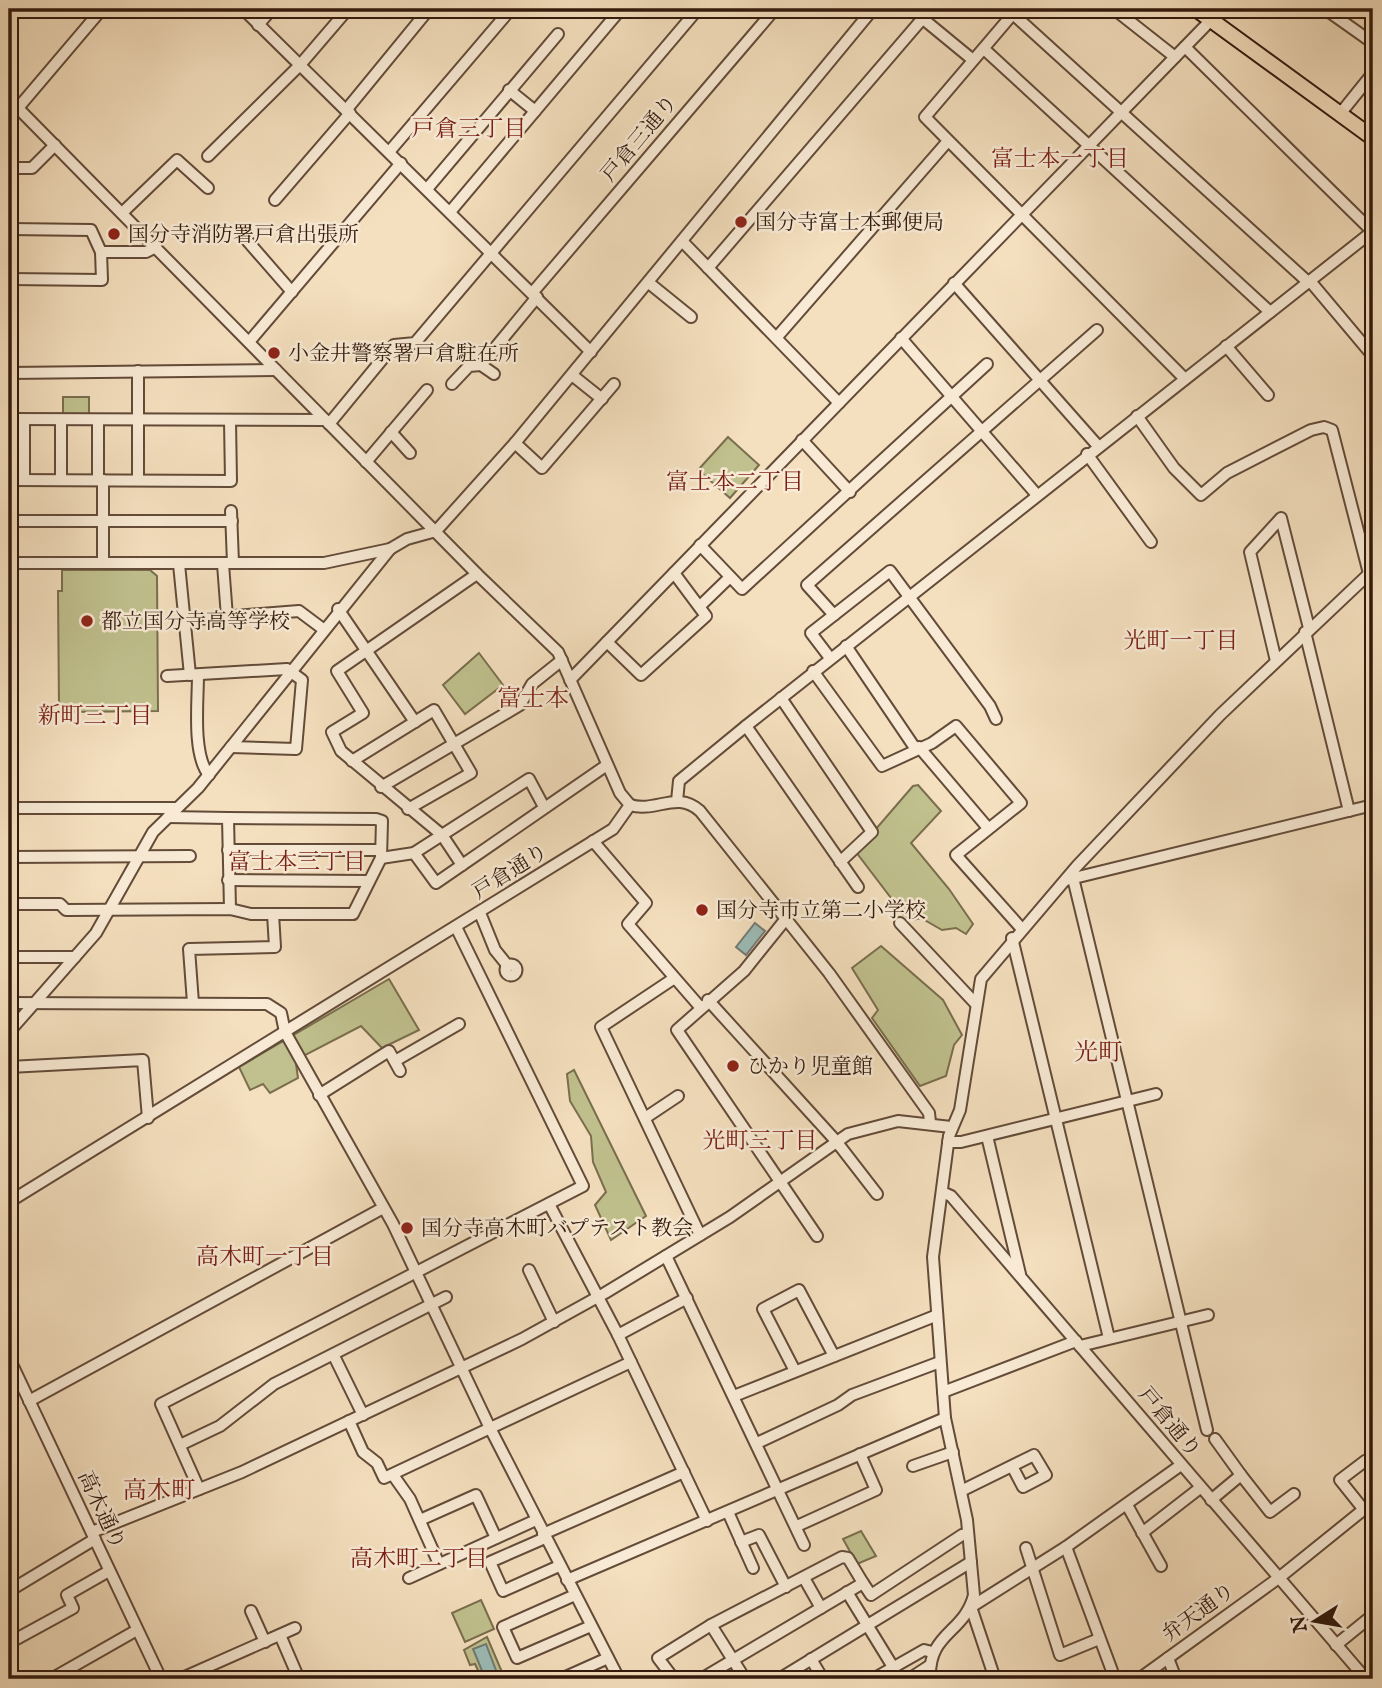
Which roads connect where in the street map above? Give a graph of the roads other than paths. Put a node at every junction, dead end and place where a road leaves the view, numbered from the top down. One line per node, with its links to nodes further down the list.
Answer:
1 (16, 9): 17 (street)
2 (102, 9): 31 (street)
3 (243, 9): 20 (street)
4 (272, 9): 20 (street)
5 (348, 9): 27 (street)
6 (429, 9): 32 (street)
7 (511, 9): 40 (street)
8 (621, 9): 33 (street)
9 (698, 9): 56 (street)
10 (775, 9): 63 (street, 戸倉三通り)
11 (873, 9): 53 (street)
12 (913, 9): 18 (street)
13 (1114, 9): 25 (street)
14 (1196, 9): 19 (main road)
15 (1325, 9): 22 (street)
16 (1015, 11): 24 (street); 34 (street)
17 (9, 17)
18 (923, 19): 26 (street); 57 (street)
19 (1211, 20): 23 (street); 35 (main road)
20 (258, 25): 27 (street)
21 (558, 34): 29 (street)
22 (1373, 43)
23 (1185, 47): 25 (street); 51 (street)
24 (984, 49): 26 (street); 39 (street)
25 (1175, 57): 34 (street)
26 (973, 61): 37 (street)
27 (300, 65): 32 (street); 41 (street)
28 (1373, 73): 35 (street)
29 (509, 90): 33 (street); 45 (street)
30 (9, 99): 31 (street)
31 (18, 108): 38 (street)
32 (348, 111): 40 (street); 46 (street)
33 (535, 111): 47 (street)
34 (1120, 114): 39 (street); 60 (street)
35 (1340, 114): 36 (main road)
36 (1373, 138)
37 (948, 141): 49 (street); 67 (street)
38 (55, 145): 43 (street); 48 (street)
39 (1090, 146): 49 (street); 64 (street)
40 (389, 152): 42 (street)
41 (208, 156)
42 (401, 163): 45 (street); 62 (street)
43 (9, 169)
44 (208, 187): 48 (street)
45 (427, 189): 47 (street)
46 (275, 200)
47 (450, 212): 56 (street)
48 (122, 213): 54 (street)
49 (1021, 215): 61 (street); 80 (street)
50 (9, 229): 55 (street)
51 (1373, 232): 60 (street)
52 (244, 237): 62 (street)
53 (683, 242): 57 (street); 59 (street)
54 (156, 247): 55 (street); 69 (street)
55 (101, 252): 58 (street)
56 (492, 253): 63 (street); 96 (street)
57 (708, 268): 67 (street)
58 (9, 279)
59 (649, 282): 65 (street); 71 (street)
60 (1309, 282): 64 (street); 72 (street)
61 (954, 283): 68 (street); 81 (street)
62 (292, 292): 69 (street)
63 (535, 295): 71 (street); 74 (street, 戸倉三通り)
64 (1270, 312): 70 (street)
65 (691, 317)
66 (1097, 330): 81 (street)
67 (776, 337): 88 (street)
68 (901, 338): 85 (street); 88 (street)
69 (249, 342): 75 (street)
70 (1226, 346): 80 (street); 86 (street)
71 (591, 352): 79 (street)
72 (1373, 356)
73 (987, 364): 85 (street)
74 (481, 365): 78 (street); 82 (street, 戸倉三通り)
75 (276, 370): 76 (street); 96 (street)
76 (138, 371): 77 (street); 94 (street)
77 (9, 373)
78 (494, 374)
79 (572, 374): 87 (street); 100 (street)
80 (1184, 378): 89 (street)
81 (1041, 379): 97 (street); 101 (street)
82 (452, 384)
83 (614, 384): 87 (street)
84 (427, 390): 98 (street)
85 (953, 395): 97 (street); 110 (street)
86 (1268, 395)
87 (601, 398): 100 (street)
88 (839, 402): 99 (street)
89 (1137, 416): 101 (street); 122 (street)
90 (9, 419): 91 (street)
91 (24, 419): 92 (street); 105 (street)
92 (61, 421): 93 (street); 107 (street)
93 (98, 421): 94 (street); 108 (street)
94 (138, 421): 95 (street); 109 (street)
95 (230, 421): 96 (street); 109 (street)
96 (327, 422): 104 (street)
97 (982, 430): 111 (street); 130 (street)
98 (391, 432): 102 (street); 104 (street)
99 (802, 440): 110 (street); 116 (street)
100 (515, 443): 114 (street)
101 (1098, 446): 103 (street)
102 (410, 453)
103 (1087, 454): 111 (street); 115 (street)
104 (366, 462): 114 (street)
105 (24, 479): 106 (street); 107 (street)
106 (9, 480)
107 (61, 480): 108 (street)
108 (101, 480): 109 (street); 113 (street)
109 (138, 480)
110 (850, 492): 125 (street)
111 (1037, 495): 127 (street)
112 (9, 521): 113 (street)
113 (103, 521): 119 (street); 121 (street)
114 (436, 531): 117 (street); 124 (street)
115 (1151, 542)
116 (700, 545): 123 (street); 125 (street)
117 (390, 549): 121 (street); 129 (street)
118 (9, 563): 119 (street)
119 (103, 563): 120 (street)
120 (179, 564): 121 (street); 132 (street)
121 (228, 564): 131 (street)
122 (1371, 571): 126 (street); 134 (street)
123 (674, 573): 128 (street); 135 (street)
124 (477, 574): 137 (street); 139 (street)
125 (730, 577): 128 (street)
126 (1373, 589)
127 (910, 594): 130 (street); 136 (street); 147 (street)
128 (700, 606): 135 (street)
129 (338, 609): 133 (street); 137 (street)
130 (834, 615): 138 (street)
131 (227, 617): 132 (street); 133 (street)
132 (184, 620): 143 (street)
133 (323, 629): 142 (street)
134 (1307, 630): 140 (street); 140 (street); 164 (street)
135 (607, 642): 145 (street)
136 (846, 646): 138 (street); 152 (street)
137 (369, 652): 148 (street); 153 (street)
138 (830, 658): 141 (street)
139 (562, 660): 145 (street); 150 (street)
140 (1276, 661): 179 (street)
141 (813, 671): 146 (street); 152 (street)
142 (292, 672): 143 (street); 151 (street); 151 (street)
143 (194, 675): 144 (street); 155 (street)
144 (167, 676)
145 (570, 680): 154 (street)
146 (780, 698): 149 (street); 176 (street)
147 (996, 719)
148 (415, 722): 150 (street); 153 (street)
149 (746, 726): 157 (street); 176 (street)
150 (454, 744): 156 (street); 163 (street)
151 (231, 747): 155 (street)
152 (917, 747): 167 (street); 167 (street)
153 (352, 761): 156 (street)
154 (607, 765): 158 (street); 160 (street)
155 (209, 775): 162 (street)
156 (381, 787): 163 (street)
157 (677, 800): 158 (street); 187 (street)
158 (630, 805): 169 (street, 戸倉通り)
159 (1373, 805): 164 (street)
160 (544, 807): 168 (street); 177 (street)
161 (9, 808): 162 (street)
162 (177, 808): 165 (street)
163 (408, 810): 168 (street)
164 (1349, 811): 179 (street)
165 (168, 817): 166 (street); 175 (street)
166 (228, 818): 170 (street); 172 (street)
167 (988, 828): 190 (street)
168 (442, 835): 171 (street); 177 (street)
169 (593, 841): 185 (street, 戸倉通り); 195 (street)
170 (228, 850): 172 (street); 178 (street)
171 (414, 853): 172 (street); 177 (street)
172 (381, 854): 180 (street)
173 (190, 856): 175 (street)
174 (9, 857): 175 (street)
175 (139, 857): 183 (street)
176 (840, 862): 181 (street)
177 (462, 865)
178 (228, 880): 180 (street); 184 (street)
179 (1068, 880): 190 (street); 208 (street)
180 (368, 881): 186 (street)
181 (858, 887)
182 (9, 904): 183 (street)
183 (110, 909): 184 (street); 193 (street)
184 (230, 909): 186 (street)
185 (480, 913): 189 (street, 戸倉通り); 194 (street)
186 (273, 914): 198 (street)
187 (785, 919): 200 (street); 212 (street)
188 (900, 923): 199 (street)
189 (456, 928): 203 (street, 戸倉通り); 221 (street)
190 (1021, 928): 191 (street)
191 (1012, 938): 199 (street); 211 (street)
192 (9, 957): 193 (street)
193 (75, 957): 197 (street)
194 (508, 966)
195 (673, 979): 200 (street); 210 (street)
196 (9, 1003): 197 (street)
197 (36, 1003): 198 (street); 202 (street)
198 (193, 1003): 203 (street)
199 (975, 1003): 213 (street)
200 (705, 1004): 215 (street); 217 (street)
201 (459, 1024): 206 (street)
202 (9, 1032)
203 (285, 1032): 206 (street); 209 (street, 戸倉通り)
204 (9, 1067): 209 (street)
205 (1156, 1094): 208 (street)
206 (319, 1095): 222 (street)
207 (678, 1096): 210 (street)
208 (1127, 1101): 211 (street); 236 (street)
209 (148, 1118): 220 (street, 戸倉通り)
210 (645, 1118): 223 (street)
211 (1056, 1119): 214 (street); 238 (street)
212 (930, 1122): 213 (street); 215 (street)
213 (951, 1127): 216 (street)
214 (987, 1136): 216 (street); 227 (street)
215 (836, 1141): 217 (street); 219 (street)
216 (948, 1142): 218 (street)
217 (780, 1183): 223 (street); 224 (street)
218 (942, 1192): 227 (street, 戸倉通り); 234 (street)
219 (877, 1194)
220 (9, 1202)
221 (549, 1204): 226 (street); 230 (street)
222 (383, 1208): 226 (street); 249 (street)
223 (700, 1235): 225 (street)
224 (817, 1236)
225 (666, 1256): 230 (street); 231 (street)
226 (417, 1272): 232 (street); 257 (street)
227 (1020, 1276): 239 (street, 戸倉通り)
228 (530, 1278): 235 (street)
229 (446, 1297): 232 (street)
230 (599, 1297): 235 (street); 237 (street)
231 (687, 1298): 237 (street); 248 (street)
232 (432, 1304): 240 (street); 245 (street)
233 (1208, 1315): 236 (street)
234 (935, 1317): 241 (street); 243 (street)
235 (554, 1322): 245 (street)
236 (1181, 1322): 238 (street); 254 (street)
237 (618, 1335): 242 (street)
238 (1109, 1338): 239 (street)
239 (1078, 1343): 247 (street); 260 (street, 戸倉通り)
240 (334, 1356): 250 (street); 257 (street)
241 (834, 1356): 246 (street); 246 (street)
242 (631, 1362): 253 (street); 264 (street)
243 (940, 1362): 247 (street); 256 (street)
244 (10, 1364): 249 (street, 高木通り)
245 (461, 1366): 250 (street); 253 (street)
246 (795, 1371): 248 (street)
247 (943, 1392): 251 (street)
248 (734, 1396): 256 (street)
249 (29, 1401): 282 (street, 高木通り)
250 (363, 1415): 252 (street)
251 (945, 1418): 258 (street); 259 (street)
252 (349, 1421): 265 (street); 269 (street)
253 (490, 1428): 265 (street); 277 (street)
254 (1207, 1430)
255 (1215, 1439): 266 (street)
256 (757, 1443): 267 (street)
257 (180, 1445): 269 (street)
258 (953, 1452): 261 (street); 270 (street)
259 (860, 1454): 267 (street); 279 (street)
260 (1181, 1465): 268 (street, 戸倉通り); 273 (street)
261 (913, 1466)
262 (1012, 1466): 270 (street)
263 (1373, 1468): 274 (street)
264 (684, 1472): 278 (street); 283 (street)
265 (393, 1475): 276 (street)
266 (1241, 1475): 271 (street); 272 (street)
267 (780, 1488): 275 (street); 279 (street)
268 (1200, 1488): 272 (street, 戸倉通り); 280 (street)
269 (199, 1489): 282 (street)
270 (961, 1491): 281 (street)
271 (1294, 1494)
272 (1211, 1500): 296 (street, 戸倉通り)
273 (1127, 1505): 280 (street); 287 (street)
274 (1369, 1506): 296 (street, 弁天通り)
275 (728, 1512): 278 (street); 285 (street)
276 (420, 1520): 284 (street); 290 (street)
277 (536, 1520): 283 (street); 284 (street)
278 (707, 1521): 299 (street)
279 (797, 1526): 286 (street)
280 (1142, 1533): 292 (street)
281 (968, 1534): 289 (street); 300 (street)
282 (93, 1536): 294 (street, 高木通り); 302 (street)
283 (544, 1536): 291 (street); 291 (street)
284 (496, 1538): 290 (street)
285 (741, 1542): 293 (street); 301 (street)
286 (804, 1545)
287 (1066, 1547): 295 (street); 315 (street)
288 (1026, 1548): 295 (street)
289 (971, 1562): 305 (street); 310 (street)
290 (439, 1564): 297 (street)
291 (559, 1566): 299 (street)
292 (1161, 1566)
293 (753, 1568)
294 (109, 1571): 313 (street, 高木通り); 317 (street)
295 (1031, 1571): 305 (street); 315 (street)
296 (1280, 1577): 318 (street, 戸倉通り); 321 (street, 弁天通り)
297 (409, 1578)
298 (804, 1578): 300 (street); 301 (street); 306 (street)
299 (567, 1580): 304 (street)
300 (863, 1583): 303 (street)
301 (786, 1587): 309 (street)
302 (9, 1591)
303 (847, 1592): 306 (street); 310 (street)
304 (575, 1595): 311 (street); 311 (street)
305 (971, 1607): 319 (street); 326 (street)
306 (821, 1608): 322 (street)
307 (251, 1611): 316 (street)
308 (1373, 1615): 318 (street)
309 (711, 1625): 322 (street); 333 (street)
310 (867, 1625): 323 (street); 325 (street)
311 (591, 1626): 320 (street)
312 (295, 1628): 314 (street)
313 (137, 1630): 327 (street); 328 (street, 高木通り)
314 (280, 1635): 316 (street); 330 (street)
315 (1099, 1639): 341 (street)
316 (265, 1642): 329 (street)
317 (9, 1643)
318 (1336, 1644): 344 (street, 戸倉通り)
319 (932, 1652): 324 (street); 325 (street)
320 (608, 1658): 331 (street); 332 (street)
321 (1168, 1658): 342 (street, 弁天通り); 343 (street)
322 (733, 1660): 334 (street); 335 (street)
323 (811, 1660): 336 (street); 337 (street)
324 (929, 1666): 339 (street); 340 (street)
325 (893, 1667): 338 (street)
326 (995, 1677)
327 (51, 1679)
328 (161, 1679)
329 (180, 1679)
330 (299, 1679)
331 (561, 1679)
332 (619, 1679)
333 (674, 1679)
334 (701, 1679)
335 (745, 1679)
336 (779, 1679)
337 (823, 1679)
338 (873, 1679)
339 (909, 1679)
340 (930, 1679)
341 (1115, 1679)
342 (1139, 1679)
343 (1176, 1679)
344 (1366, 1679)

